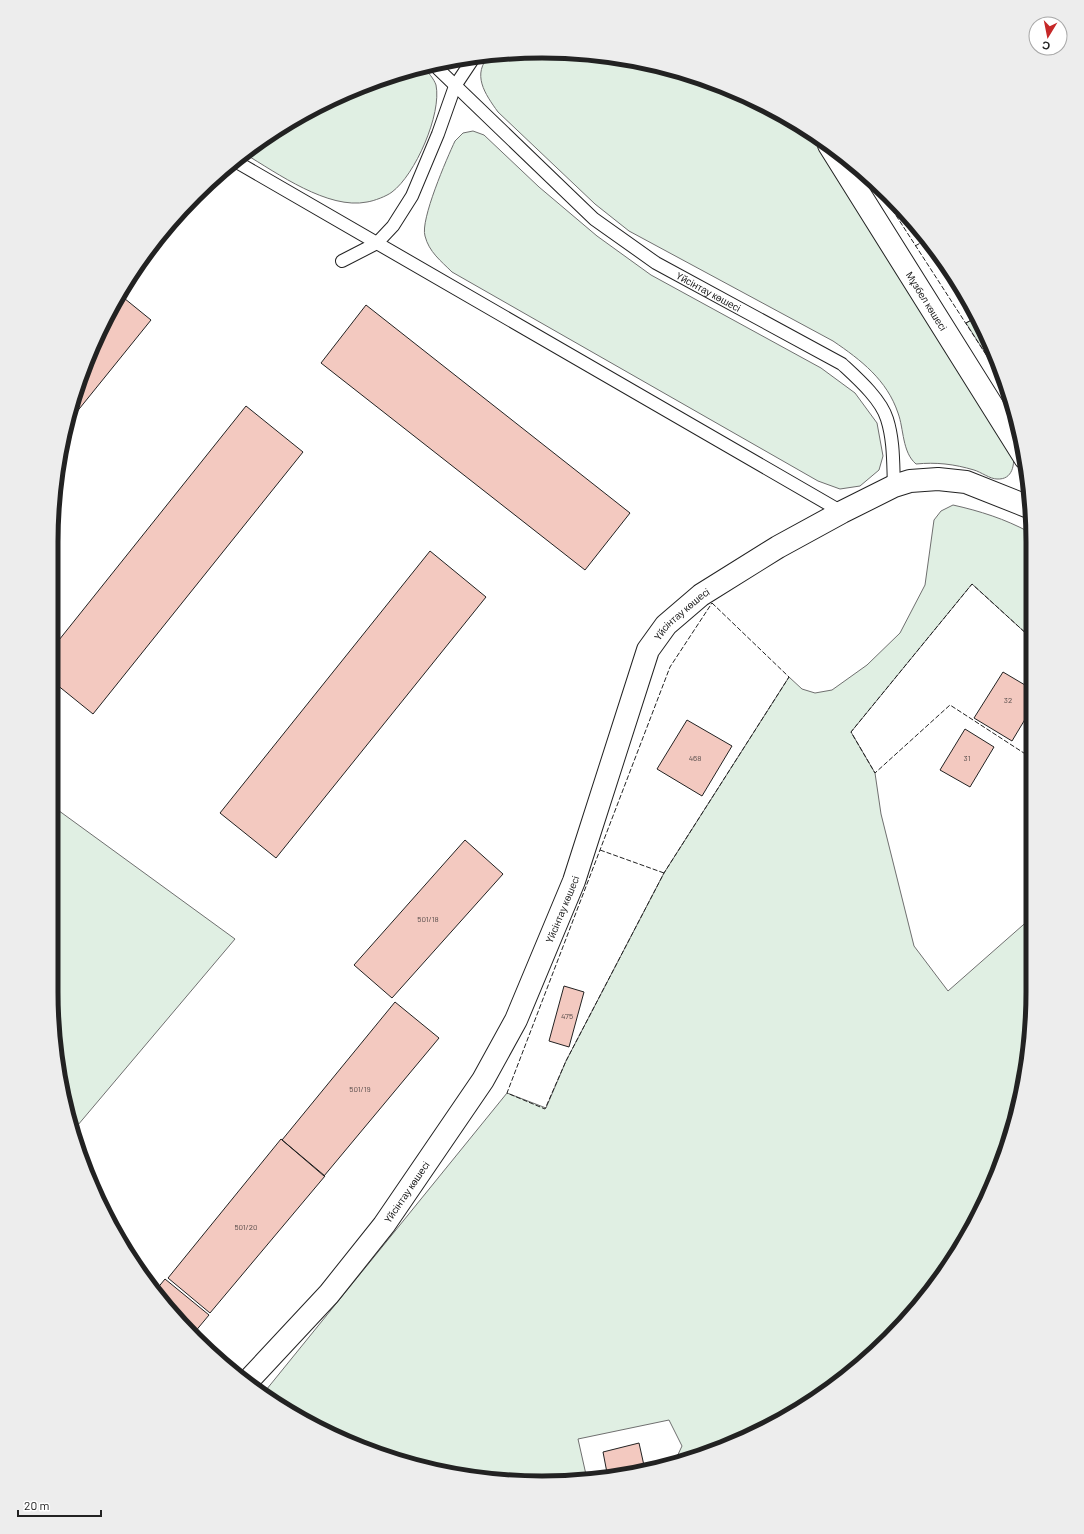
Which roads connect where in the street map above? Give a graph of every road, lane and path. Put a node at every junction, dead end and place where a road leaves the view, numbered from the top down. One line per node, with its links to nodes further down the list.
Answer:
1 (470, 63): 3 (lane)
2 (438, 69): 3 (lane, Үйсінтау көшесі)
3 (455, 86): 6 (lane); 9 (lane, Үйсінтау көшесі)
4 (837, 158): 8 (street, Мұзбел көшесі)
5 (240, 164): 6 (lane)
6 (377, 243): 7 (lane); 11 (lane)
7 (342, 261)
8 (1016, 444)
9 (894, 486): 10 (street); 11 (street, Үйсінтау көшесі)
10 (1025, 505)
11 (842, 512): 12 (street, Үйсінтау көшесі)
12 (250, 1378)

